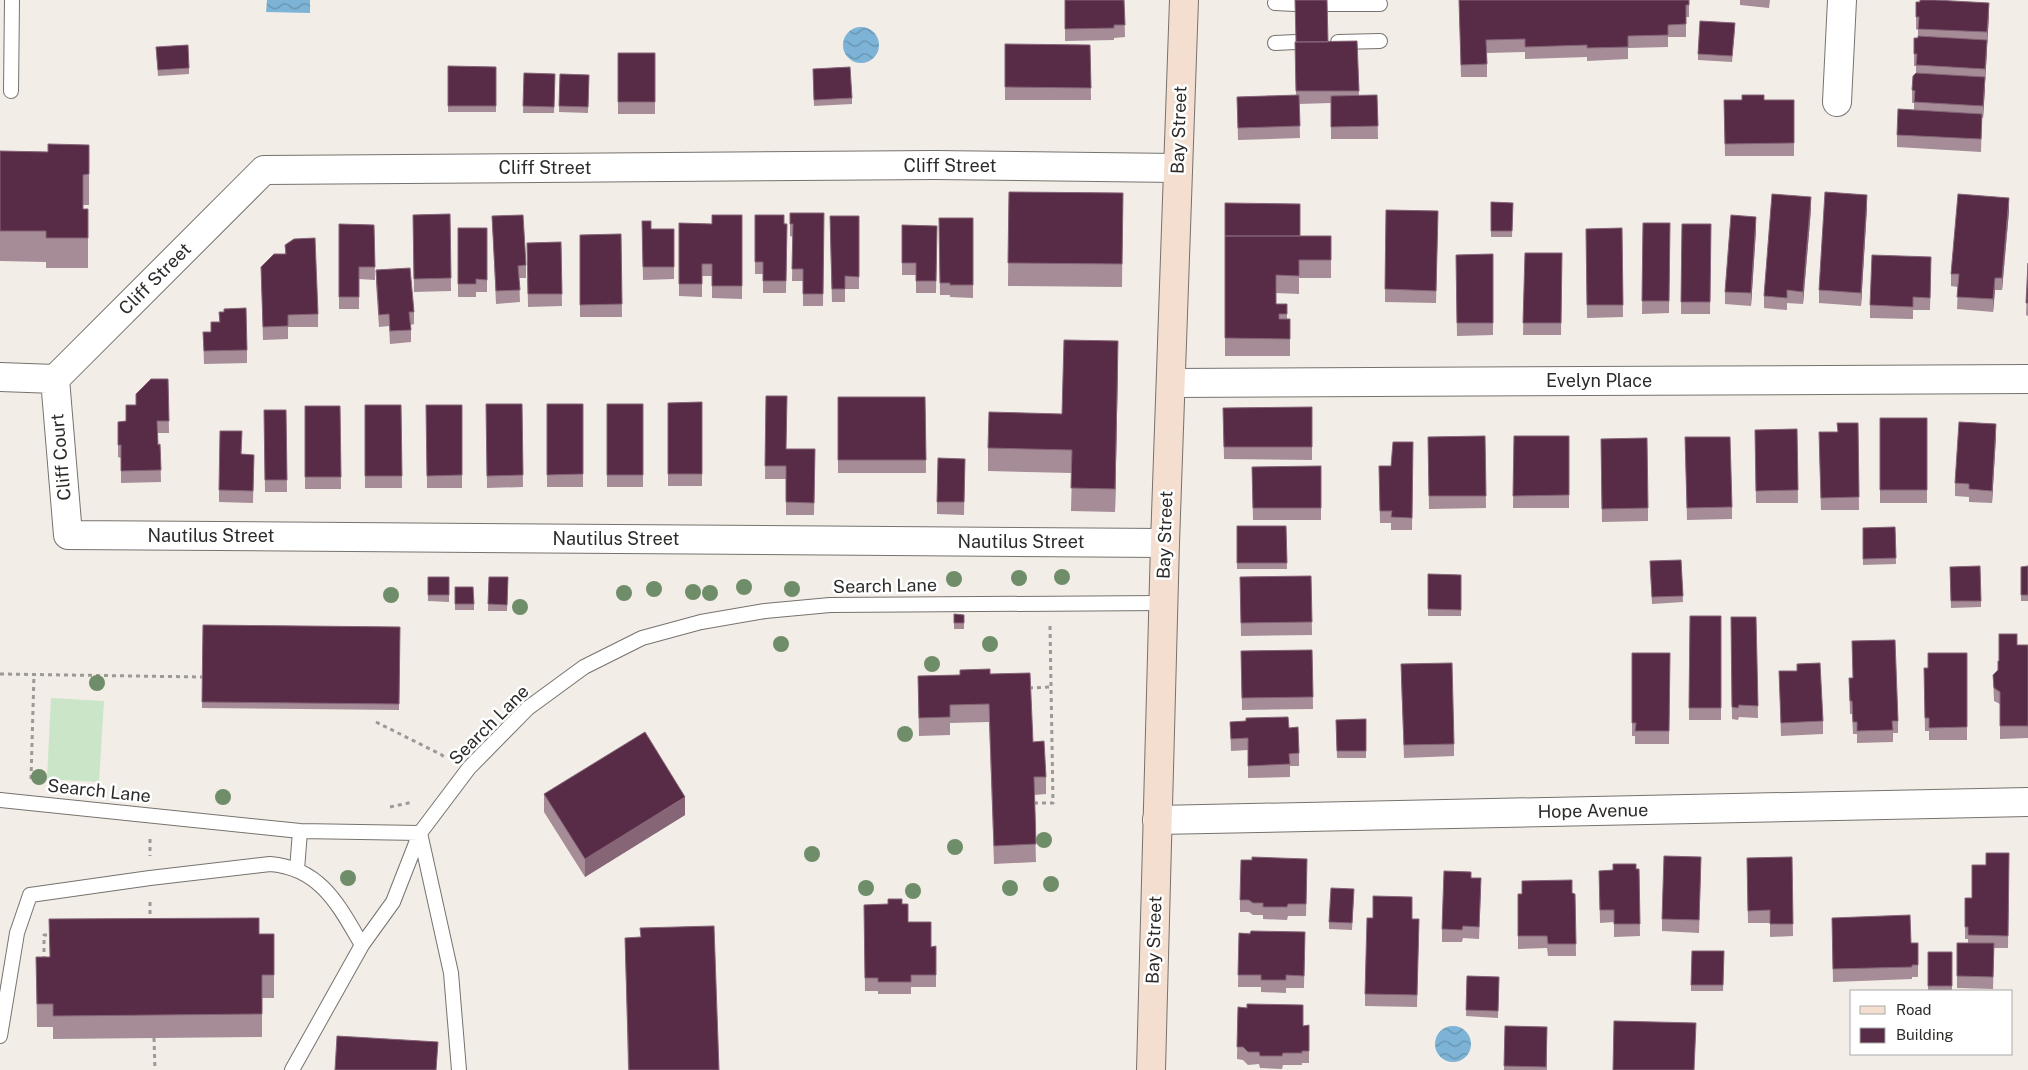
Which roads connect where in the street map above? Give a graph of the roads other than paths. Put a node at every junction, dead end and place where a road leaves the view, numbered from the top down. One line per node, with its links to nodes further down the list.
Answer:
1 (12, 0): 12 (lane)
2 (1184, 0): 14 (main road, Bay Street)
3 (1842, 0): 13 (street)
4 (1275, 3): 5 (lane)
5 (1295, 4)
6 (1327, 4): 7 (lane)
7 (1380, 4)
8 (1380, 41): 10 (lane)
9 (1296, 42): 11 (lane)
10 (1328, 42)
11 (1275, 43)
12 (11, 90)
13 (1837, 102)
14 (1177, 168): 16 (street, Cliff Street); 18 (main road, Bay Street)
15 (0, 377): 16 (street)
16 (55, 379): 19 (street, Cliff Court)
17 (2028, 379): 18 (street, Evelyn Place)
18 (1171, 383): 20 (main road, Bay Street)
19 (68, 535): 20 (street, Nautilus Street)
20 (1165, 543): 21 (main road, Bay Street)
21 (1163, 603): 24 (main road, Bay Street); 26 (lane, Search Lane)
22 (0, 800): 25 (lane, Search Lane)
23 (2028, 802): 24 (street, Hope Avenue)
24 (1157, 820): 32 (main road, Bay Street)
25 (300, 831): 26 (lane, Search Lane); 27 (lane)
26 (420, 833): 28 (lane); 31 (lane)
27 (297, 870): 28 (lane); 29 (lane)
28 (362, 945): 30 (lane)
29 (0, 1036)
30 (292, 1070)
31 (458, 1070)
32 (1151, 1070)

